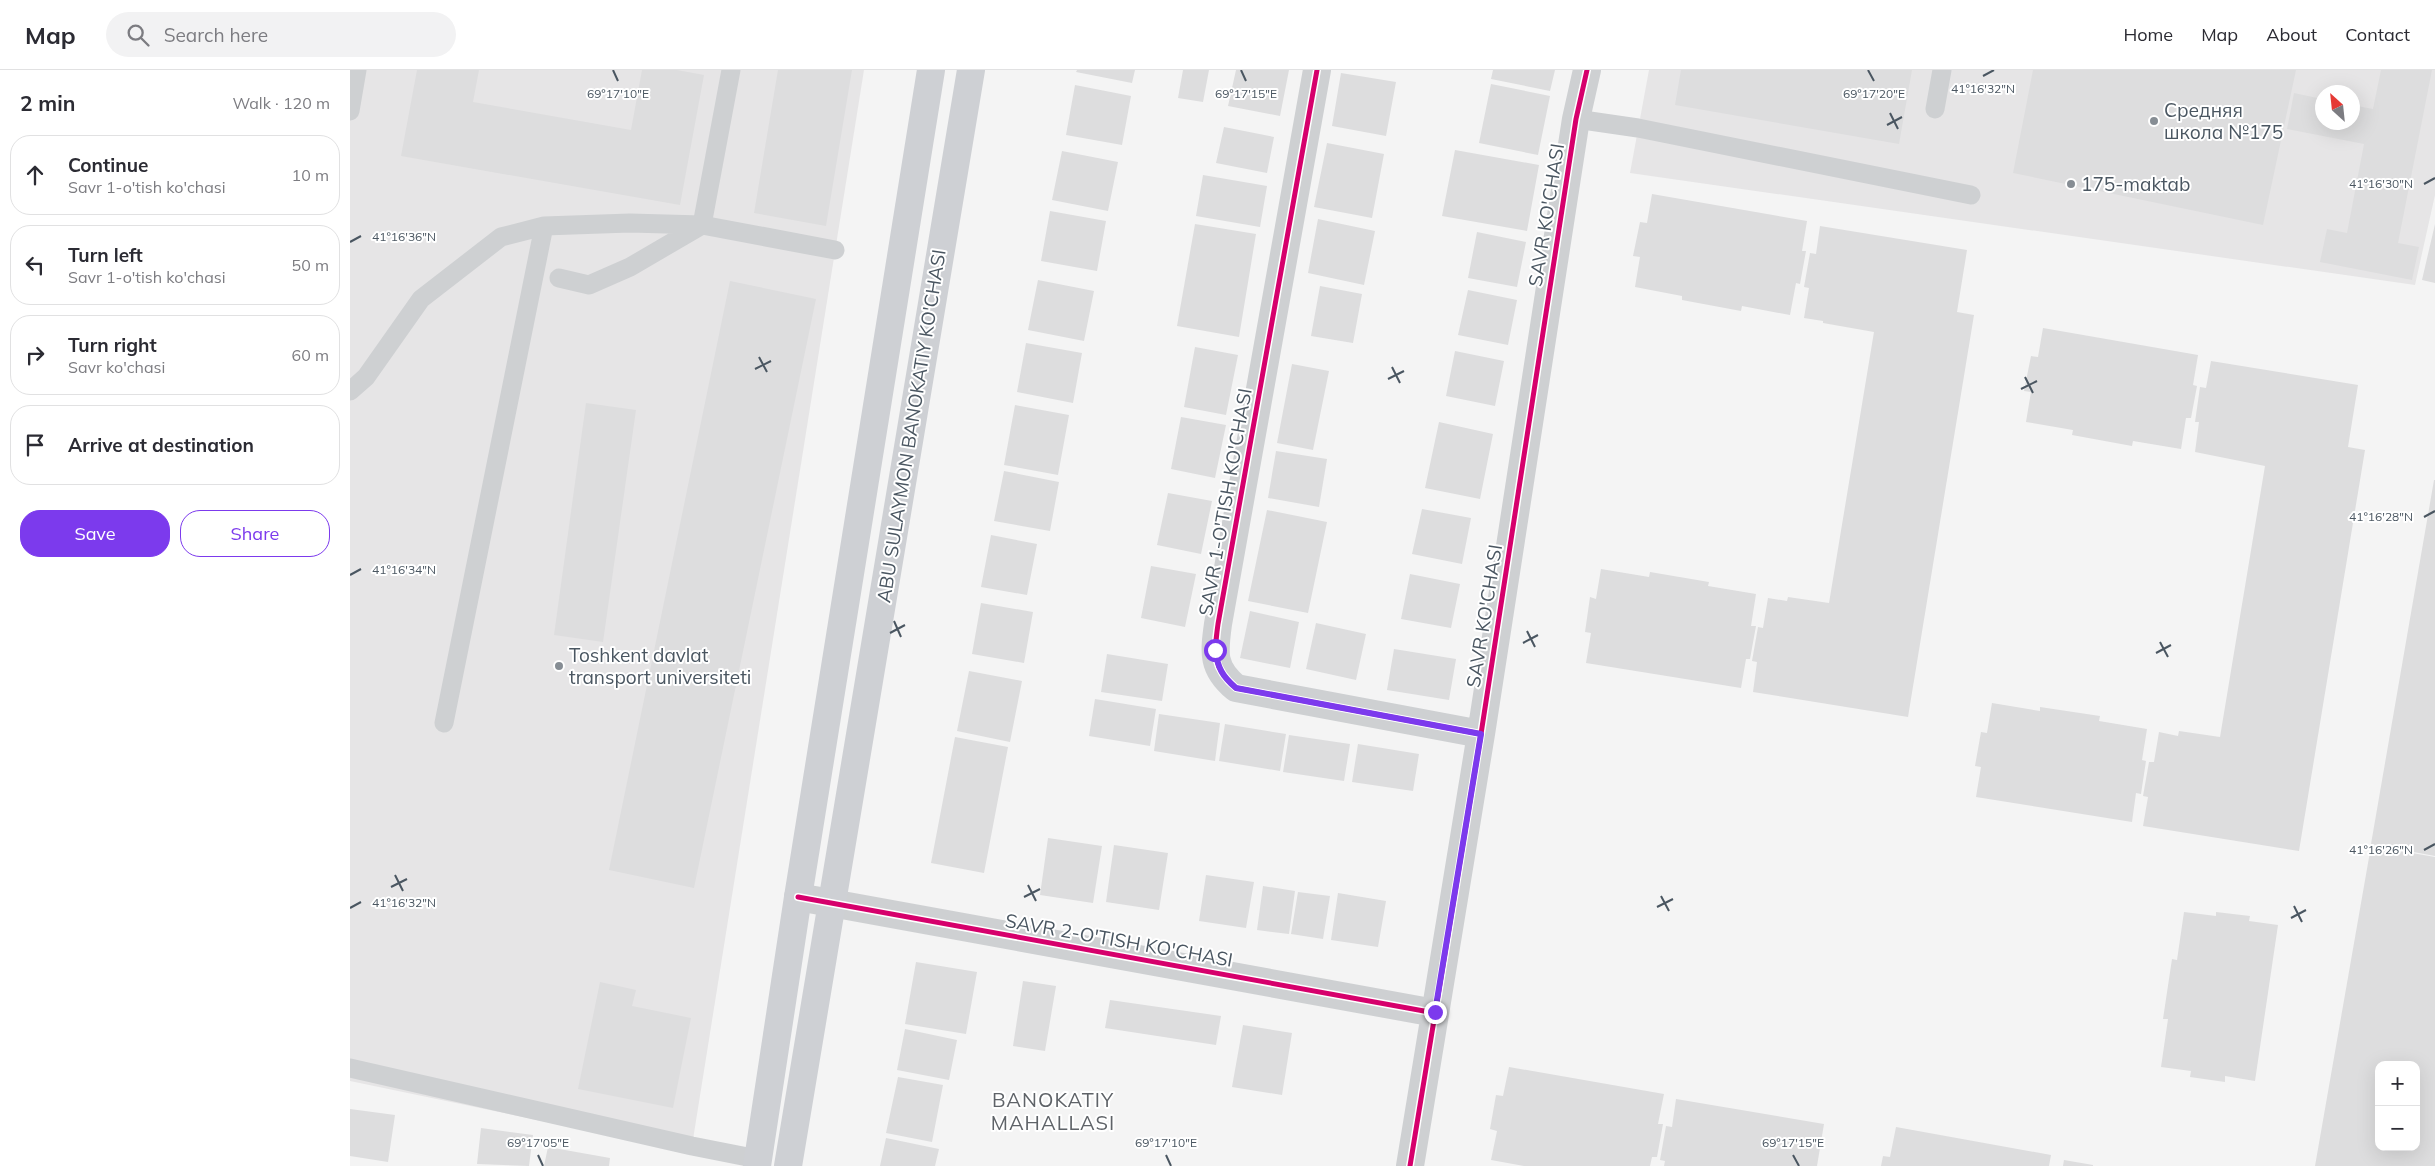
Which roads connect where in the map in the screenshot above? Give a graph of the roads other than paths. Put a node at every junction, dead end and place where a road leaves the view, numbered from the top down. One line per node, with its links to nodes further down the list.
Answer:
1 (357, 70): 9 (lane)
2 (732, 70): 12 (lane)
3 (931, 70): 19 (main road, ABU SULAYMON BANOKATIY KO'CHASI)
4 (971, 70): 20 (main road, ABU SULAYMON BANOKATIY KO'CHASI)
5 (1317, 70): 18 (street, SAVR 1-O'TISH KO'CHASI)
6 (1587, 70): 10 (street, SAVR KO'CHASI)
7 (1942, 70): 8 (lane)
8 (1935, 109)
9 (350, 111)
10 (1576, 118): 11 (lane); 18 (street, SAVR KO'CHASI)
11 (1971, 195)
12 (702, 225): 13 (lane); 14 (lane); 15 (lane)
13 (544, 226): 16 (lane); 17 (lane)
14 (835, 250)
15 (559, 278)
16 (350, 391)
17 (444, 723)
18 (1481, 734): 21 (street, SAVR KO'CHASI)
19 (798, 897): 20 (street, SAVR 2-O'TISH KO'CHASI); 23 (main road, ABU SULAYMON BANOKATIY KO'CHASI)
20 (832, 903): 21 (street, SAVR 2-O'TISH KO'CHASI); 24 (main road, ABU SULAYMON BANOKATIY KO'CHASI)
21 (1435, 1012): 25 (street, SAVR KO'CHASI)
22 (350, 1068): 23 (lane)
23 (758, 1162)
24 (788, 1166)
25 (1410, 1166)

